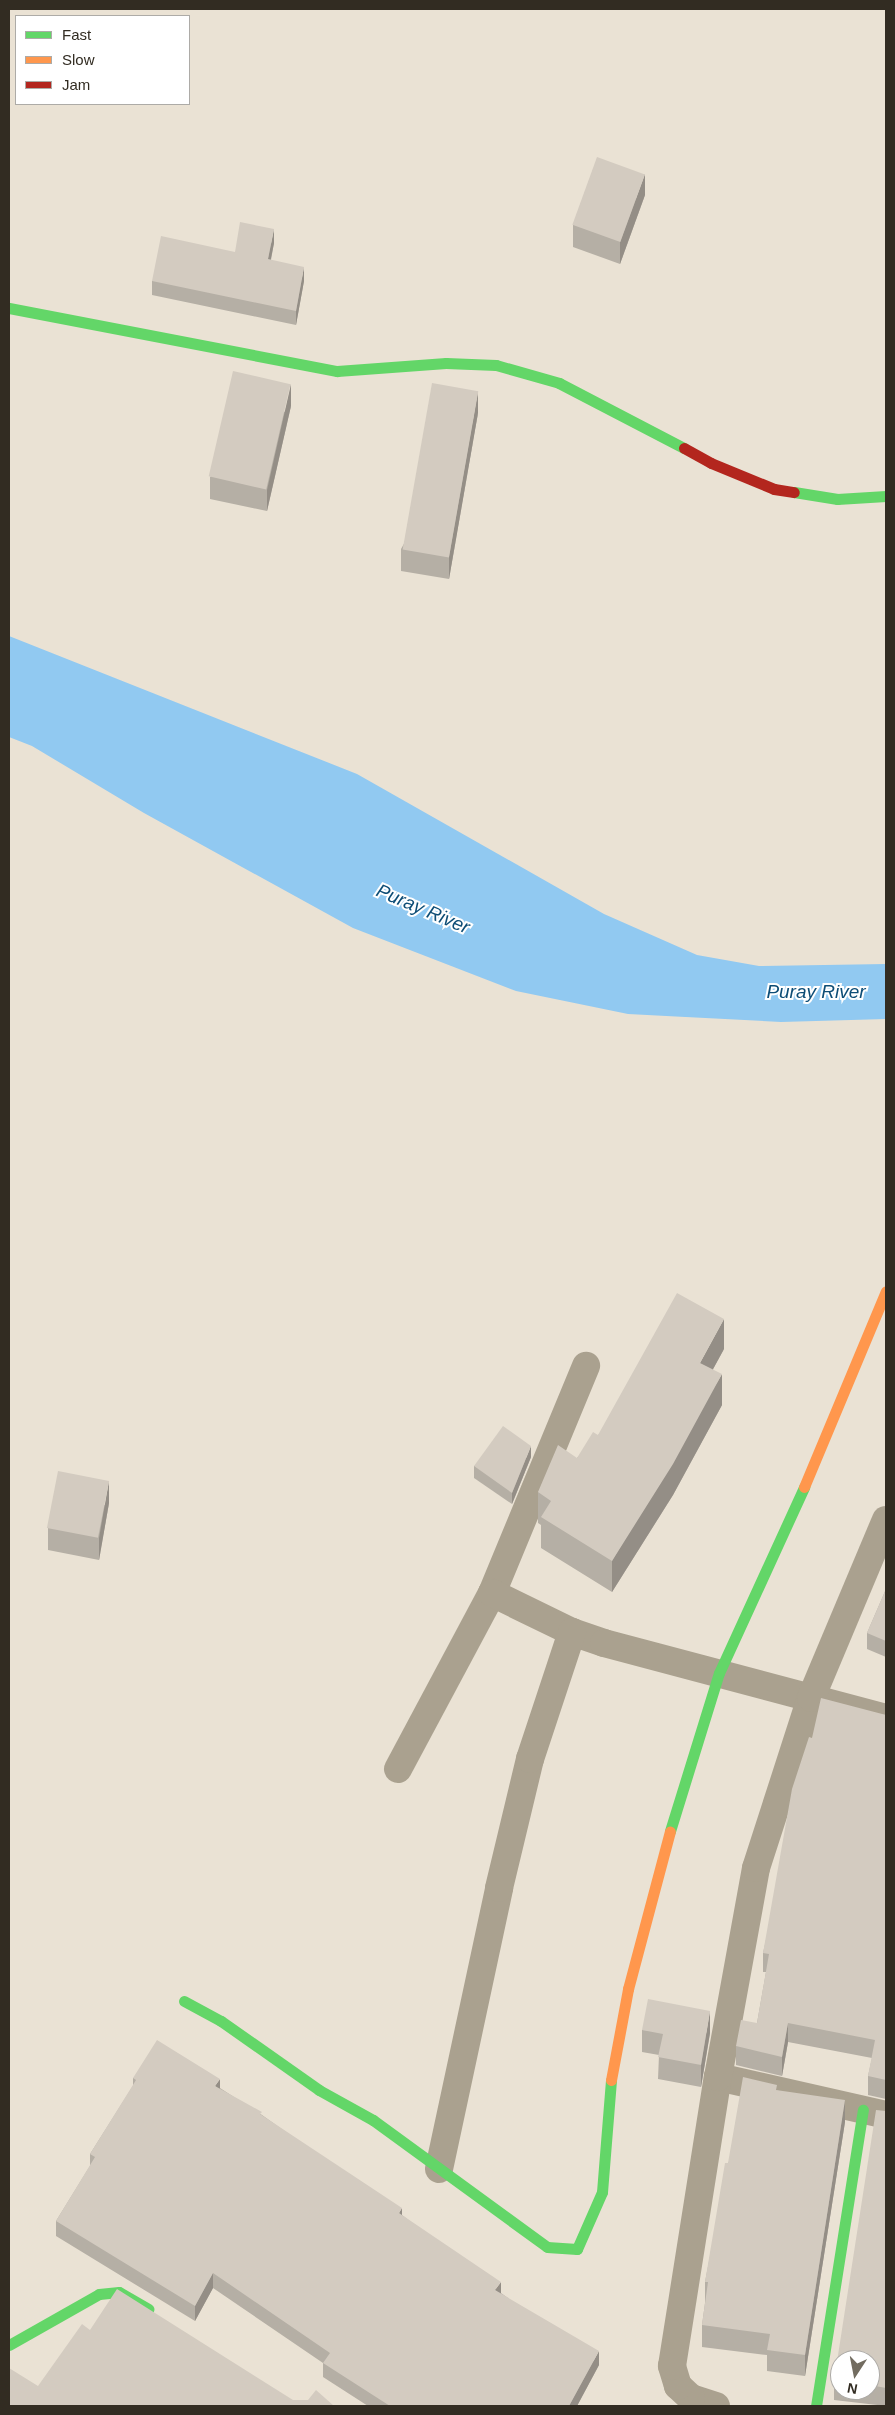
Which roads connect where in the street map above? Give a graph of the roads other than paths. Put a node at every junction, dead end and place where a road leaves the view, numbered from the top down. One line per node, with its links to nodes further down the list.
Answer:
1 (9, 308): 2 (street)
2 (886, 496)
3 (886, 1291): 8 (street)
4 (586, 1366): 6 (street)
5 (886, 1520): 9 (street)
6 (492, 1593): 7 (street); 11 (street)
7 (572, 1632): 8 (street); 15 (street)
8 (719, 1673): 9 (street); 15 (street)
9 (811, 1698): 10 (street); 13 (street)
10 (886, 1718)
11 (398, 1769)
12 (184, 2002): 15 (street)
13 (718, 2077): 14 (street); 18 (street)
14 (875, 2113): 19 (street)
15 (439, 2169)
16 (160, 2317): 17 (street)
17 (9, 2345)
18 (716, 2406)
19 (816, 2406)

